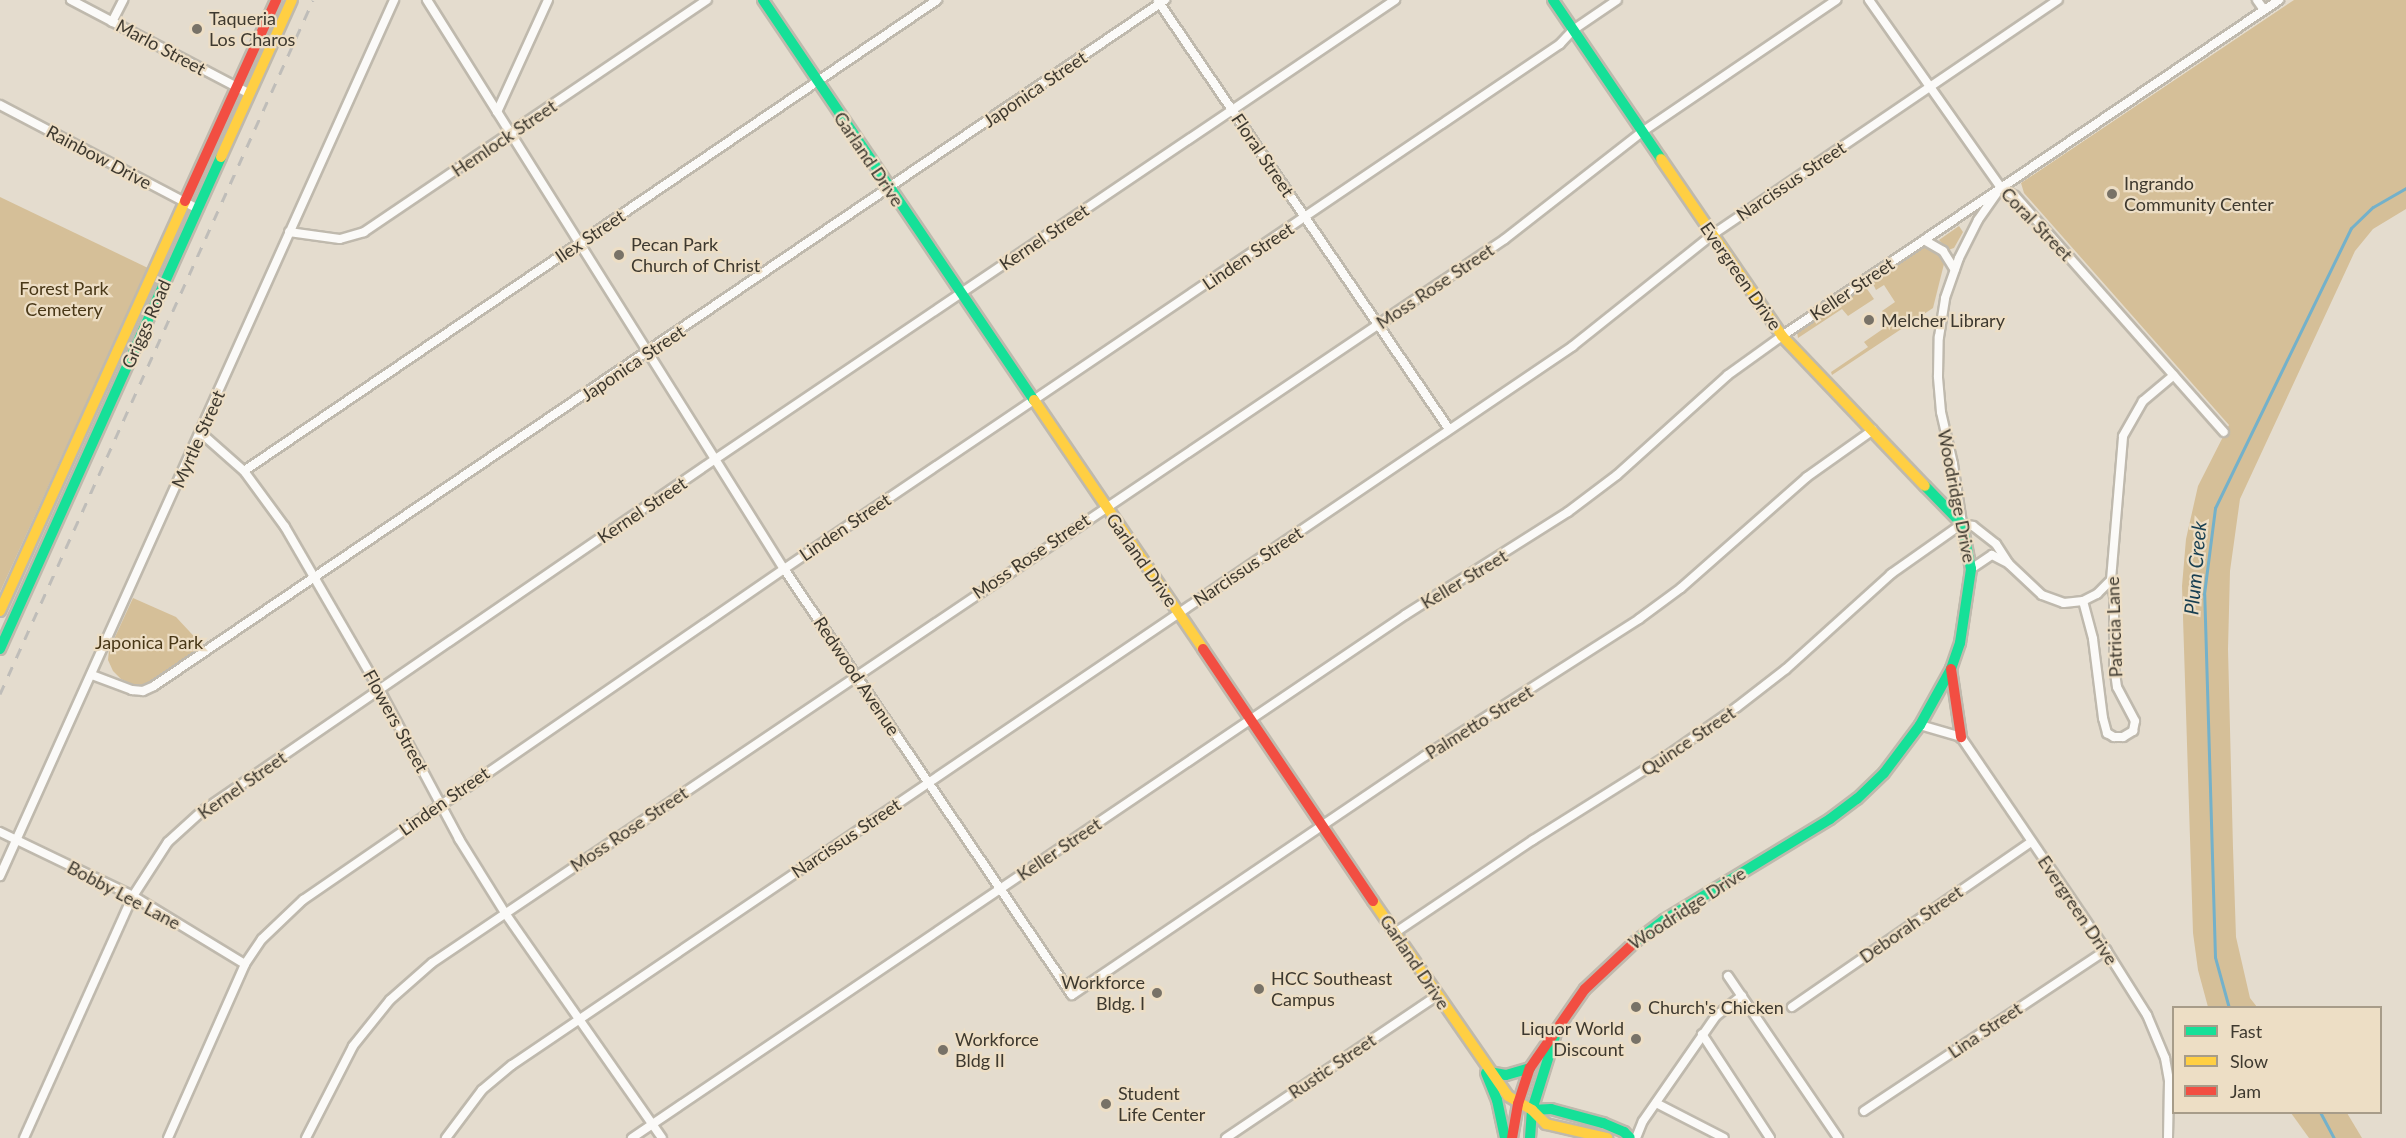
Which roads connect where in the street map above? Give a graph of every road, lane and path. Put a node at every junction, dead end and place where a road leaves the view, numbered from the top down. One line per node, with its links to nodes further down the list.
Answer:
1 (71, 0): 21 (street, Marlo Street)
2 (123, 0): 21 (street)
3 (276, 0): 24 (main road, Griggs Road)
4 (292, 0): 26 (main road, Griggs Road)
5 (394, 0): 37 (street, Myrtle Street)
6 (427, 0): 29 (street)
7 (548, 0): 29 (street)
8 (707, 0): 31 (street, Hemlock Street)
9 (763, 0): 23 (main road, Garland Drive)
10 (937, 0): 23 (street, Ilex Street)
11 (1395, 0): 28 (street, Kernel Street)
12 (1553, 0): 22 (main road, Evergreen Drive)
13 (1617, 0): 22 (street, Linden Street)
14 (1836, 0): 30 (street, Moss Rose Street)
15 (1869, 0): 25 (street, Coral Street)
16 (2058, 0): 25 (street, Narcissus Street)
17 (2257, 0): 20 (street)
18 (2279, 0): 20 (street, Keller Street)
19 (1161, 1): 28 (street, Floral Street); 33 (street, Japonica Street)
20 (2264, 10): 32 (street, Keller Street)
21 (112, 22): 24 (street, Marlo Street)
22 (1574, 30): 30 (main road, Evergreen Drive); 36 (street, Linden Street)
23 (817, 81): 33 (main road, Garland Drive); 40 (street, Ilex Street)
24 (236, 87): 26 (street, Marlo Street); 34 (main road, Griggs Road)
25 (1930, 87): 32 (street, Coral Street); 38 (street, Narcissus Street)
26 (250, 94): 35 (main road, Griggs Road)
27 (0, 105): 34 (street, Rainbow Drive)
28 (1233, 110): 36 (street, Floral Street); 42 (street, Kernel Street)
29 (497, 112): 31 (street)
30 (1642, 132): 38 (main road, Evergreen Drive); 43 (street, Moss Rose Street)
31 (510, 134): 37 (street, Hemlock Street); 40 (street)
32 (2001, 188): 39 (street, Keller Street); 41 (street, Woodridge Drive); 46 (street, Coral Street)
33 (888, 189): 42 (main road, Garland Drive); 45 (street, Japonica Street)
34 (185, 202): 35 (street, Rainbow Drive); 47 (main road, Griggs Road)
35 (198, 209): 48 (main road, Griggs Road)
36 (1305, 217): 43 (street, Floral Street); 49 (street, Linden Street)
37 (289, 232): 53 (street, Myrtle Street)
38 (1712, 235): 44 (main road, Evergreen Drive); 50 (street, Narcissus Street)
39 (1924, 240): 41 (street); 44 (street, Keller Street)
40 (580, 243): 45 (street, Redwood Avenue); 55 (street, Ilex Street)
41 (1955, 270): 57 (street, Woodridge Drive)
42 (962, 293): 49 (main road, Garland Drive); 54 (street, Kernel Street)
43 (1378, 324): 50 (street, Floral Street); 56 (street, Moss Rose Street)
44 (1782, 336): 51 (main road, Evergreen Drive); 71 (street, Keller Street)
45 (650, 352): 54 (street, Redwood Avenue); 61 (street, Japonica Street)
46 (2174, 375): 52 (street, Coral Street); 62 (street, Patricia Lane)
47 (103, 383): 48 (main road); 64 (main road, Griggs Road)
48 (117, 389): 66 (main road, Griggs Road)
49 (1034, 400): 56 (main road, Garland Drive); 59 (street, Linden Street)
50 (1449, 429): 65 (street, Narcissus Street)
51 (1873, 430): 57 (main road, Evergreen Drive); 76 (street, Palmetto Street)
52 (2224, 432)
53 (201, 433): 55 (street, Flowers Street); 68 (street, Myrtle Street)
54 (714, 460): 59 (street, Redwood Avenue); 70 (street, Kernel Street)
55 (244, 471): 61 (street, Flowers Street)
56 (1105, 506): 65 (main road, Garland Drive); 69 (street, Moss Rose Street)
57 (1962, 525): 58 (street); 60 (main road, Woodridge Drive); 84 (street, Quince Street)
58 (2010, 564): 60 (street); 63 (street)
59 (784, 569): 69 (street, Redwood Avenue); 75 (street, Linden Street)
60 (1971, 570): 67 (main road, Woodridge Drive)
61 (315, 576): 68 (street, Japonica Street); 70 (street, Flowers Street)
62 (2111, 580): 63 (street); 63 (street, Patricia Lane)
63 (2083, 601)
64 (0, 611)
65 (1178, 613): 71 (main road, Garland Drive); 74 (street, Narcissus Street)
66 (0, 649)
67 (1951, 669): 72 (main road, Woodridge Drive); 73 (main road)
68 (92, 675): 78 (street, Myrtle Street)
69 (855, 675): 74 (street, Redwood Avenue); 83 (street, Moss Rose Street)
70 (379, 689): 75 (street, Flowers Street); 82 (street, Kernel Street)
71 (1250, 719): 76 (main road, Garland Drive); 81 (street, Keller Street)
72 (1920, 725): 73 (street); 93 (main road, Woodridge Drive)
73 (1961, 737): 79 (street, Evergreen Drive)
74 (929, 782): 81 (street, Redwood Avenue); 92 (street, Narcissus Street)
75 (441, 803): 83 (street, Flowers Street); 86 (street, Linden Street)
76 (1322, 826): 84 (main road, Garland Drive); 88 (street, Palmetto Street)
77 (0, 832): 78 (street, Bobby Lee Lane)
78 (17, 840): 80 (street, Myrtle Street); 82 (street, Bobby Lee Lane)
79 (2031, 842): 85 (street, Evergreen Drive); 91 (street, Deborah Street)
80 (0, 876)
81 (1000, 889): 88 (street, Redwood Avenue); 101 (street, Keller Street)
82 (133, 896): 86 (street, Bobby Lee Lane); 102 (street, Kernel Street)
83 (505, 913): 92 (street, Flowers Street); 104 (street, Moss Rose Street)
84 (1395, 932): 89 (main road, Garland Drive)
85 (2106, 950): 100 (street, Lina Street); 118 (street, Evergreen Drive)
86 (245, 964): 103 (street, Linden Street)
87 (1728, 976): 90 (street)
88 (1072, 995)
89 (1438, 995): 95 (main road, Garland Drive); 108 (street, Rustic Street)
90 (1742, 996): 94 (street); 117 (street)
91 (1792, 1007)
92 (580, 1018): 101 (street, Flowers Street); 105 (street, Narcissus Street)
93 (1557, 1030): 96 (main road, Woodridge Drive); 99 (main road, Woodridge Drive)
94 (1702, 1034): 97 (street); 116 (street)
95 (1486, 1068): 96 (main road); 98 (main road, Garland Drive); 109 (main road)
96 (1530, 1068): 98 (main road, Woodridge Drive)
97 (1656, 1103): 114 (street); 115 (street)
98 (1518, 1104): 99 (main road, Garland Drive); 110 (main road, Woodridge Drive)
99 (1532, 1110): 111 (main road, Woodridge Drive); 112 (main road); 113 (main road)
100 (1864, 1111)
101 (652, 1124): 106 (street, Keller Street); 107 (street, Flowers Street)
102 (24, 1138)
103 (168, 1138)
104 (306, 1138)
105 (446, 1138)
106 (632, 1138)
107 (662, 1138)
108 (1226, 1138)
109 (1504, 1138)
110 (1512, 1138)
111 (1530, 1138)
112 (1608, 1138)
113 (1630, 1138)
114 (1636, 1138)
115 (1724, 1138)
116 (1770, 1138)
117 (1838, 1138)
118 (2168, 1138)

